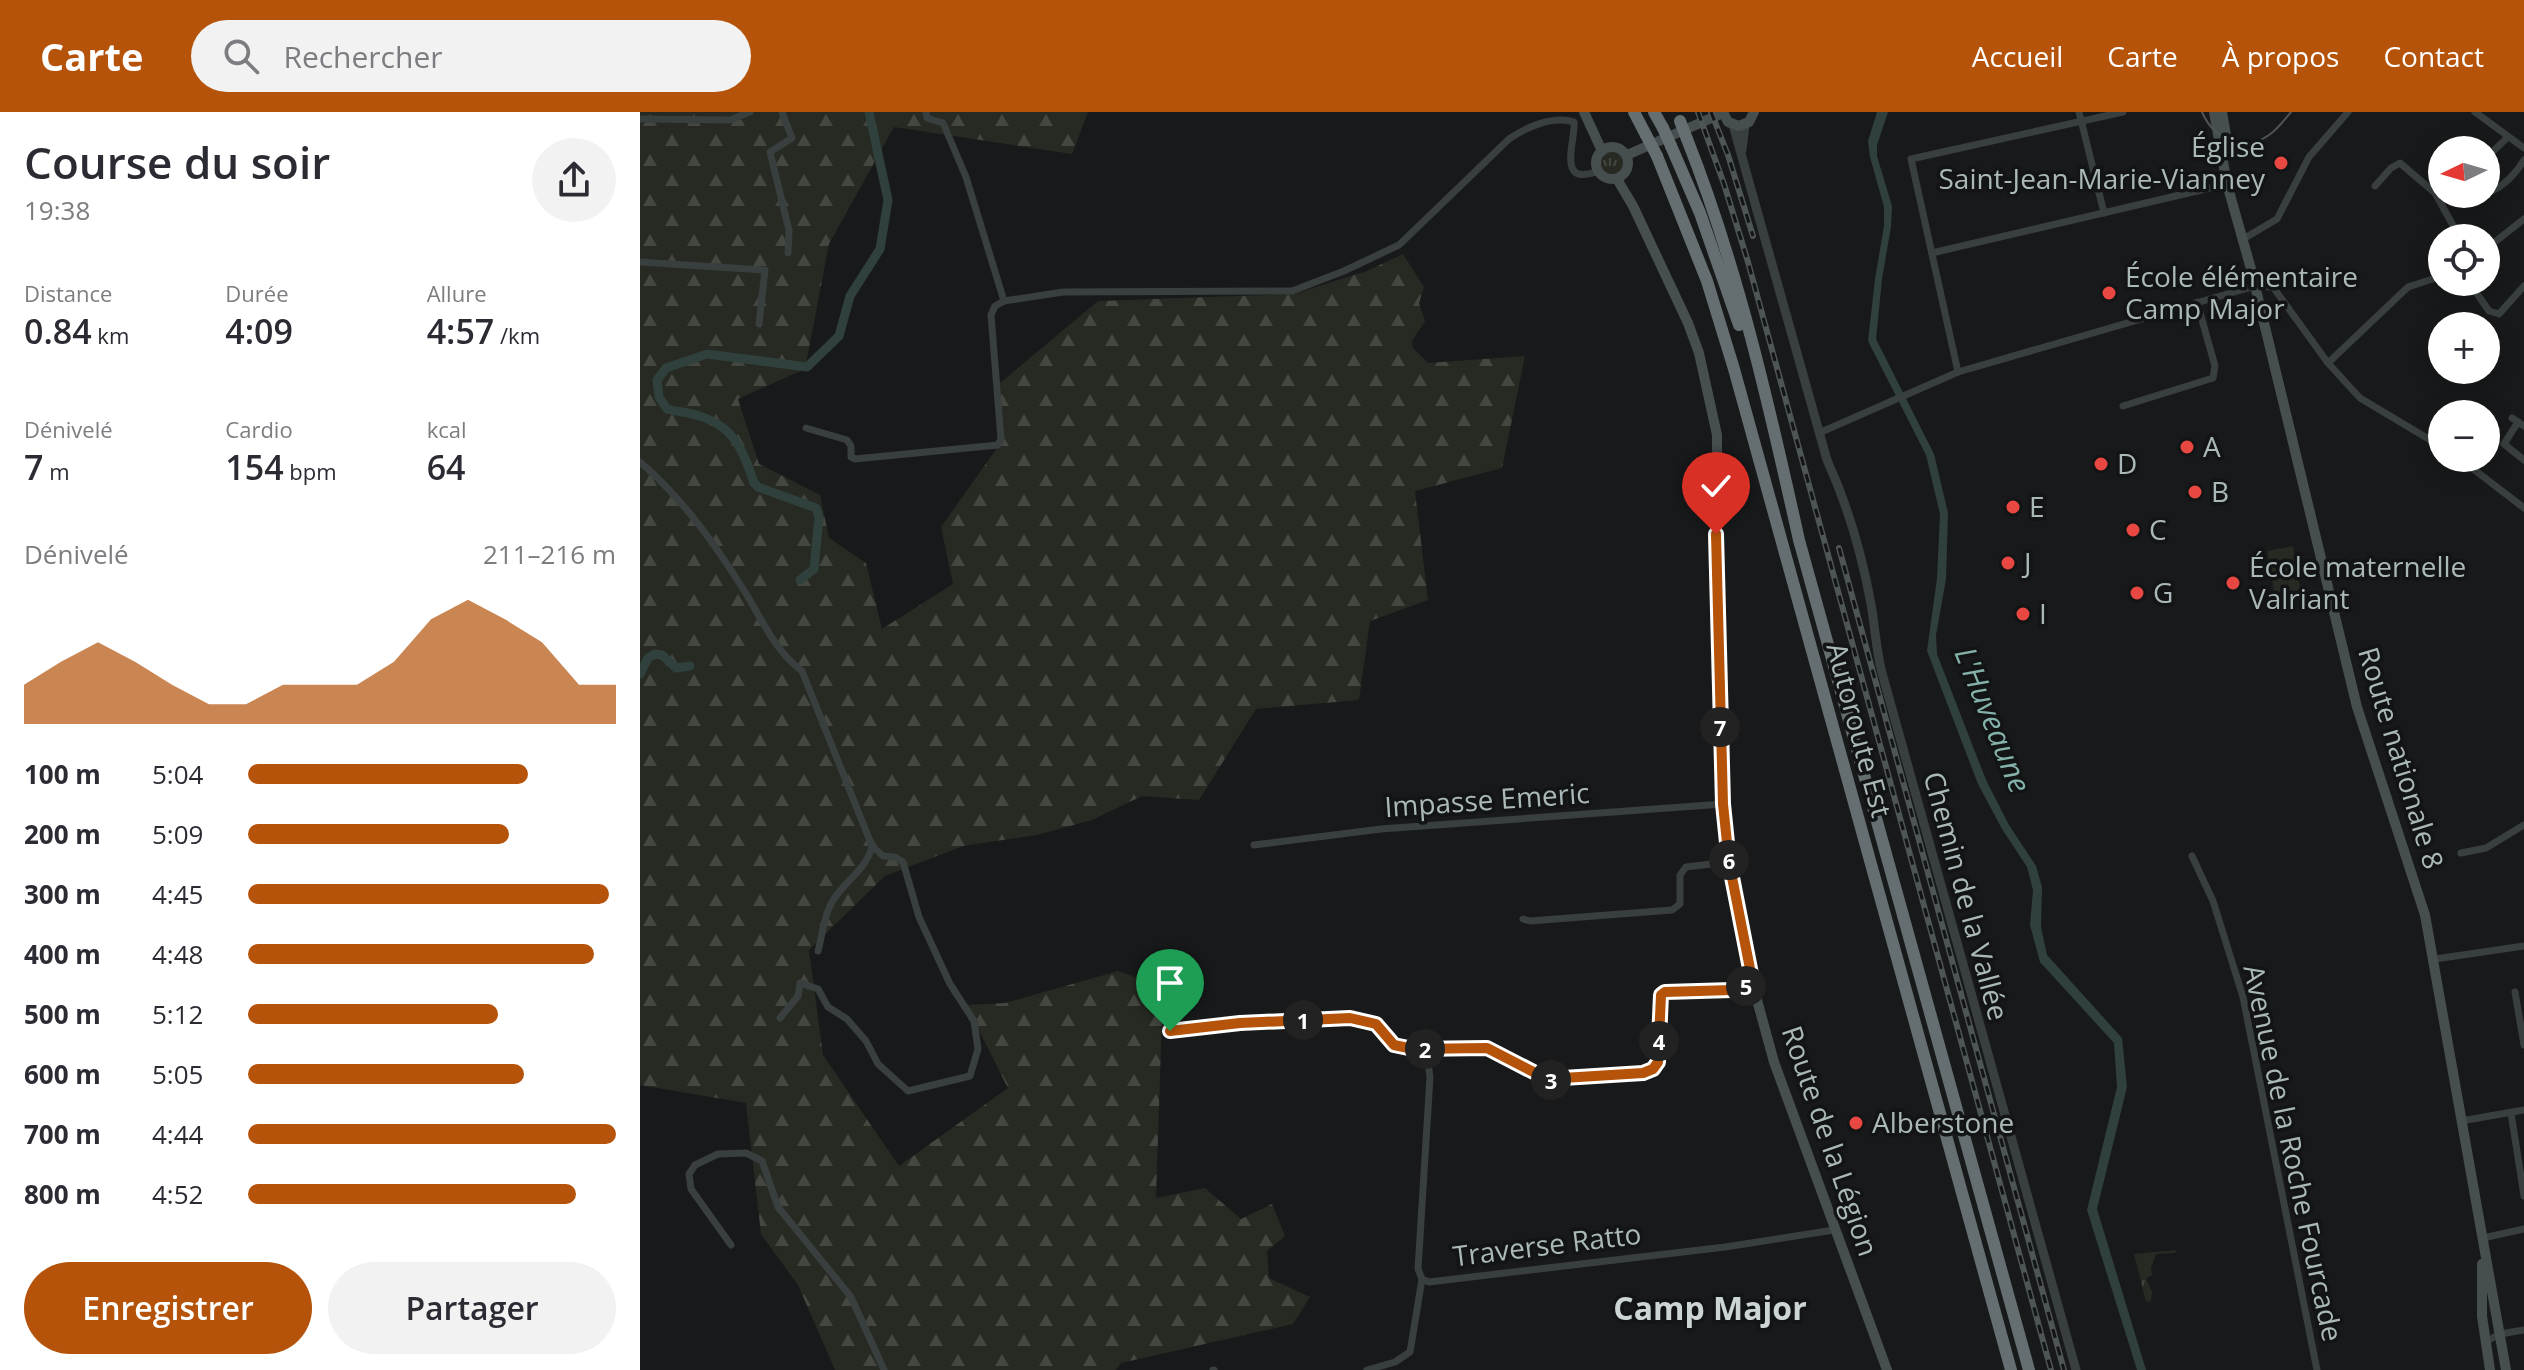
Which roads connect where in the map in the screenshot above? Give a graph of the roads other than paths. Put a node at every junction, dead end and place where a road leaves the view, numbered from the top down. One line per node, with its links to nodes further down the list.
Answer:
1 (750, 112): 16 (street)
2 (782, 112): 36 (street)
3 (926, 112): 43 (street)
4 (1584, 112): 22 (main road)
5 (1634, 112): 90 (highway, Autoroute Est, bridge)
6 (1654, 112): 57 (highway, bridge)
7 (1754, 112): 18 (main road)
8 (2079, 112): 17 (street)
9 (2123, 112): 17 (street)
10 (2214, 112): 27 (main road)
11 (2222, 112): 30 (main road)
12 (2475, 112): 19 (street)
13 (1723, 113): 18 (main road); 23 (main road)
14 (2349, 113): 35 (street)
15 (1678, 116): 57 (highway, Autoroute Est, bridge)
16 (640, 119)
17 (2081, 121): 31 (street); 37 (street)
18 (1739, 125): 51 (street, Chemin de la Vallée)
19 (2508, 137): 20 (street); 21 (street)
20 (2500, 145)
21 (2524, 148)
22 (1602, 151): 23 (main road); 25 (main road)
23 (1627, 155): 26 (main road)
24 (2524, 160): 29 (street)
25 (1598, 171): 26 (main road); 43 (street)
26 (1617, 179): 58 (main road, Route de la Légion)
27 (2227, 184): 30 (main road); 31 (street)
28 (2375, 186): 33 (street)
29 (2500, 186)
30 (2233, 201): 35 (main road, Route nationale 8)
31 (2104, 213): 37 (street)
32 (2524, 219): 34 (street)
33 (2452, 224)
34 (2500, 238)
35 (2243, 239): 41 (main road, Route nationale 8)
36 (788, 253)
37 (1932, 253): 47 (street)
38 (640, 262): 45 (street)
39 (2428, 281): 46 (street)
40 (2524, 286): 42 (street)
41 (2256, 291): 44 (street); 46 (street); 68 (main road, Route nationale 8)
42 (2479, 296)
43 (1004, 301): 50 (street)
44 (2197, 302): 47 (street); 48 (street)
45 (759, 324)
46 (2328, 363): 52 (street)
47 (1958, 372): 51 (street)
48 (2123, 406)
49 (2518, 422): 53 (street)
50 (806, 428)
51 (1819, 433): 92 (street, Chemin de la Vallée)
52 (2428, 439)
53 (2524, 460)
54 (640, 462): 61 (street)
55 (2477, 472): 56 (street)
56 (2524, 508)
57 (1799, 540): 91 (highway, Autoroute Est)
58 (1723, 804): 60 (street, Impasse Emeric); 64 (main road, Route de la Légion)
59 (2524, 825): 62 (street)
60 (1254, 845)
61 (872, 846): 67 (street); 71 (street)
62 (2461, 853)
63 (2192, 856): 93 (street, Avenue de la Roche Fourcade)
64 (1729, 862): 65 (street); 69 (main road, Route de la Légion)
65 (1523, 919)
66 (2524, 946): 68 (street)
67 (818, 951)
68 (2435, 959): 77 (main road, Route nationale 8)
69 (1753, 984): 74 (street); 80 (main road, Route de la Légion)
70 (2515, 992): 73 (street)
71 (780, 1018)
72 (1170, 1031): 74 (street)
73 (2524, 1045)
74 (1413, 1049): 83 (street, Traverse Ratto)
75 (2524, 1110): 76 (street)
76 (2511, 1113): 77 (street); 78 (street)
77 (2461, 1121): 81 (main road, Route nationale 8)
78 (2524, 1196)
79 (2524, 1229): 81 (street)
80 (1834, 1230): 83 (street, Traverse Ratto); 89 (main road, Route de la Légion)
81 (2483, 1238): 85 (main road); 86 (main road)
82 (731, 1245): 87 (street)
83 (1422, 1279): 88 (street)
84 (2524, 1330): 85 (street)
85 (2500, 1334): 86 (street); 95 (main road)
86 (2485, 1342): 94 (main road)
87 (884, 1370)
88 (1367, 1370)
89 (1887, 1370)
90 (2011, 1370)
91 (2029, 1370)
92 (2076, 1370)
93 (2317, 1370)
94 (2490, 1370)
95 (2506, 1370)

